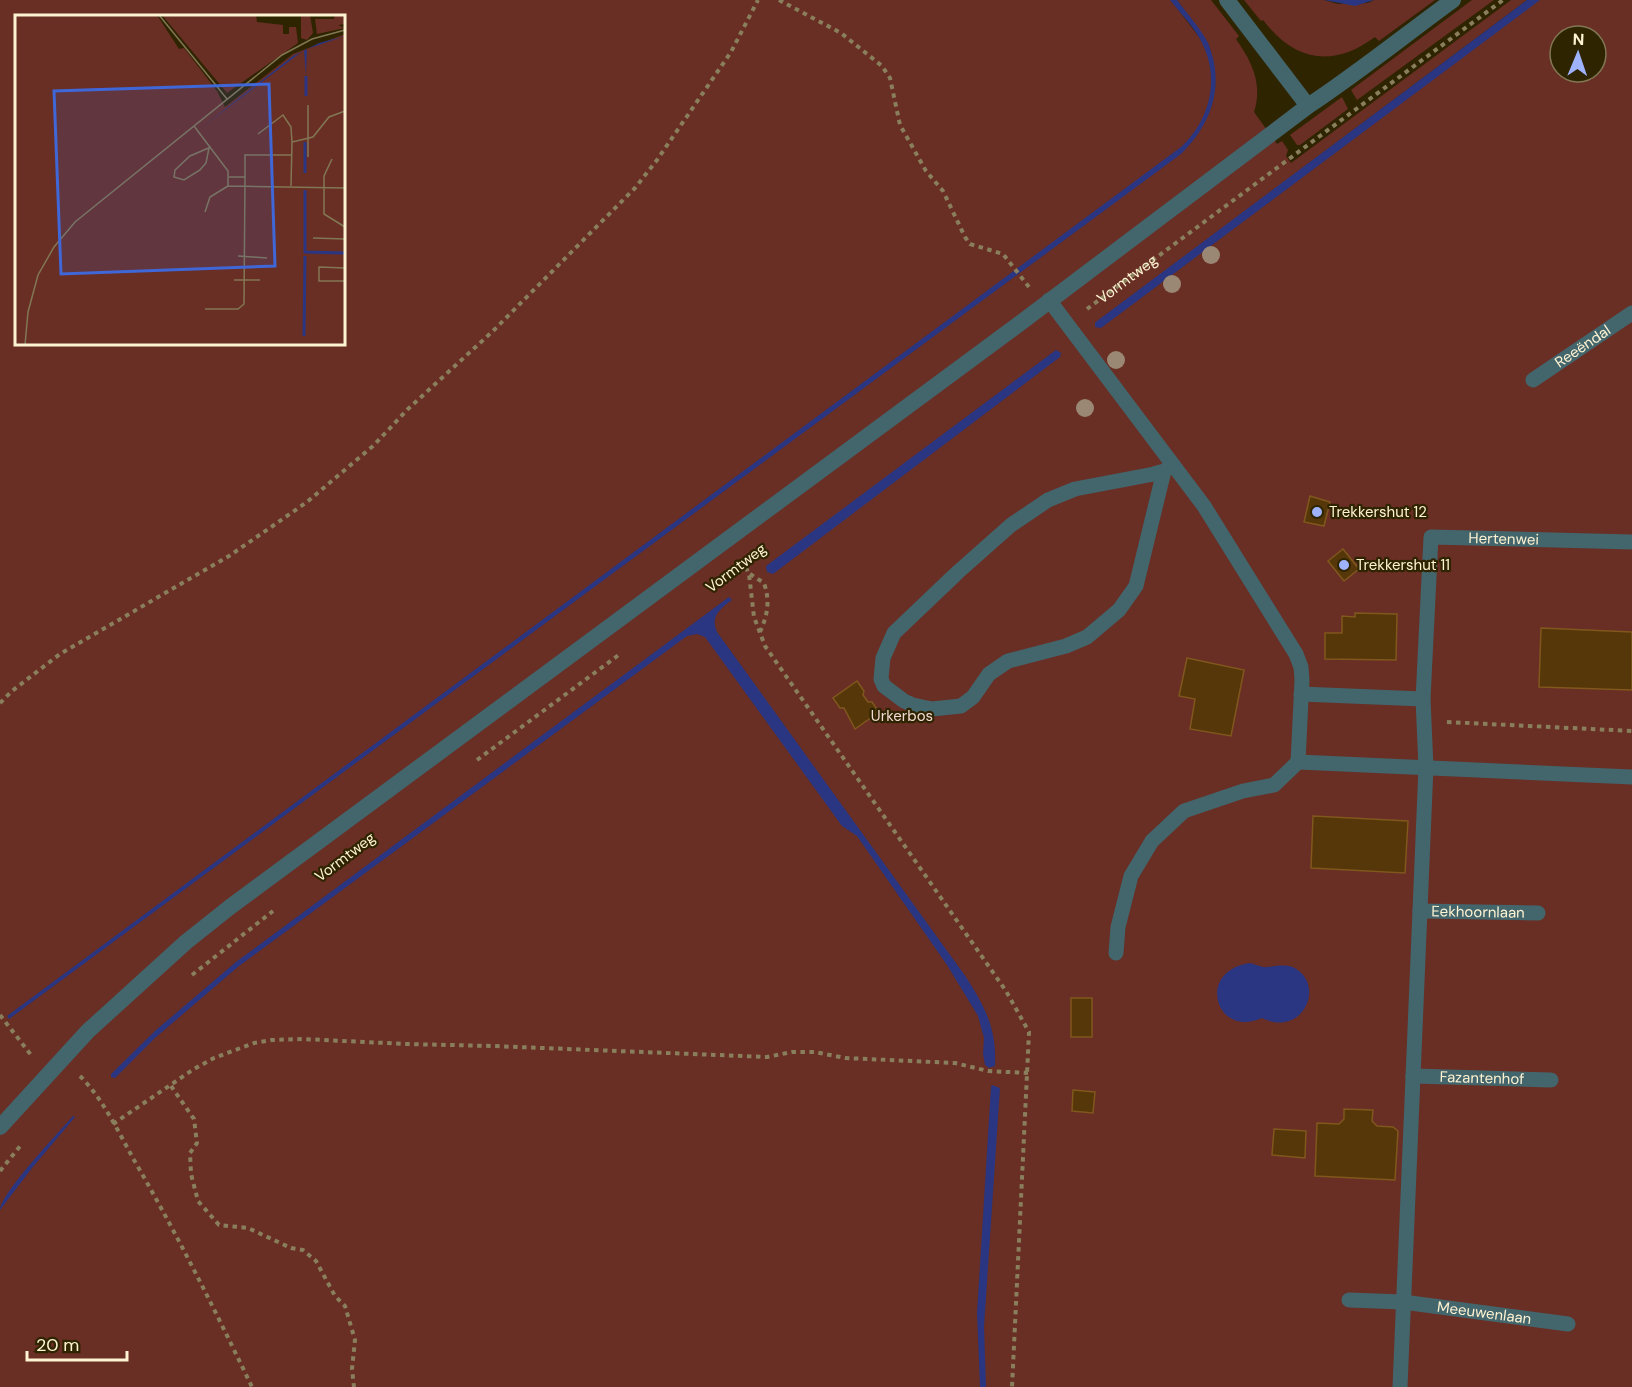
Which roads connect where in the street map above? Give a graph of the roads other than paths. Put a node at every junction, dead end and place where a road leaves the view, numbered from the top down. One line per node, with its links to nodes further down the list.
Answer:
1 (1227, 0): 3 (street)
2 (1453, 0): 3 (street, Vormtweg)
3 (1308, 106): 4 (street, Vormtweg)
4 (1049, 300): 7 (lane); 19 (street, Vormtweg)
5 (1632, 313): 6 (lane, Reeëndal)
6 (1533, 380)
7 (1168, 468): 7 (lane); 9 (lane)
8 (1632, 542): 10 (lane, Hertenwei)
9 (1301, 694): 10 (lane); 11 (lane)
10 (1423, 699): 12 (lane)
11 (1298, 762): 12 (lane); 16 (lane)
12 (1426, 767): 13 (lane); 14 (lane)
13 (1632, 777)
14 (1420, 911): 15 (lane, Eekhoornlaan); 17 (lane)
15 (1538, 913)
16 (1116, 953)
17 (1413, 1076): 18 (lane, Fazantenhof); 21 (lane)
18 (1551, 1080)
19 (0, 1127)
20 (1349, 1300): 21 (lane, Meeuwenlaan)
21 (1403, 1302): 22 (lane, Meeuwenlaan); 23 (lane)
22 (1568, 1324)
23 (1400, 1387)

